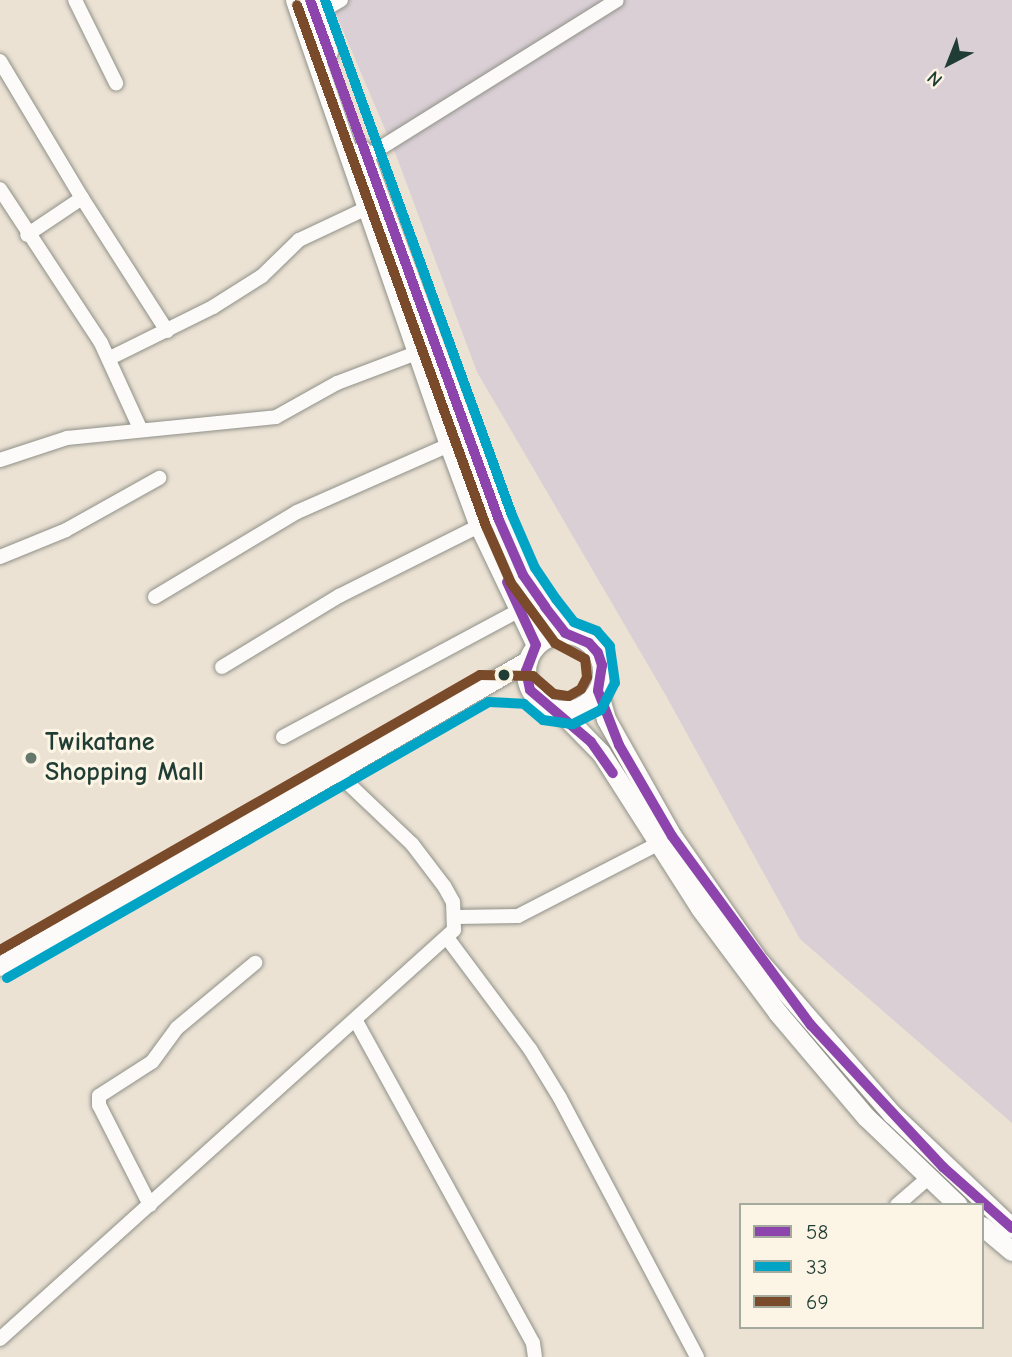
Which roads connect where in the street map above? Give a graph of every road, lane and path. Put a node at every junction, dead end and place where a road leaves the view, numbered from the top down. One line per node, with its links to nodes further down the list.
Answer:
1 (75, 0): 7 (street)
2 (295, 0): 8 (main road)
3 (341, 0): 5 (street)
4 (617, 0): 8 (street)
5 (312, 8): 8 (main road)
6 (0, 61): 10 (street)
7 (116, 83)
8 (359, 161): 11 (main road); 24 (main road)
9 (0, 189): 12 (street)
10 (82, 198): 12 (street); 13 (street)
11 (369, 207): 13 (street); 14 (main road)
12 (27, 235): 15 (street)
13 (167, 331): 15 (street)
14 (419, 352): 16 (street); 17 (main road)
15 (110, 358): 16 (street)
16 (140, 428): 18 (street)
17 (449, 445): 20 (main road); 22 (street)
18 (0, 460)
19 (159, 478): 21 (street)
20 (479, 526): 23 (main road); 26 (street)
21 (0, 556)
22 (155, 597)
23 (520, 610): 25 (main road); 31 (street)
24 (565, 634): 25 (main road); 29 (main road)
25 (532, 653): 27 (main road); 28 (main road)
26 (222, 667)
27 (485, 688): 28 (main road); 32 (main road)
28 (530, 690): 30 (main road)
29 (598, 691): 30 (main road); 33 (main road)
30 (559, 710): 33 (main road)
31 (283, 737)
32 (336, 772): 34 (street); 37 (main road)
33 (665, 840): 34 (street); 39 (main road); 42 (main road)
34 (456, 917): 35 (street)
35 (448, 939): 38 (street); 50 (street)
36 (255, 962): 44 (street)
37 (0, 966)
38 (356, 1021): 44 (street); 49 (street)
39 (927, 1178): 40 (street); 41 (main road)
40 (899, 1203)
41 (956, 1203)
42 (984, 1203)
43 (984, 1203): 46 (main road)
44 (150, 1205): 48 (street)
45 (984, 1228): 47 (main road)
46 (1012, 1228)
47 (1012, 1251)
48 (0, 1339)
49 (535, 1357)
50 (697, 1357)

